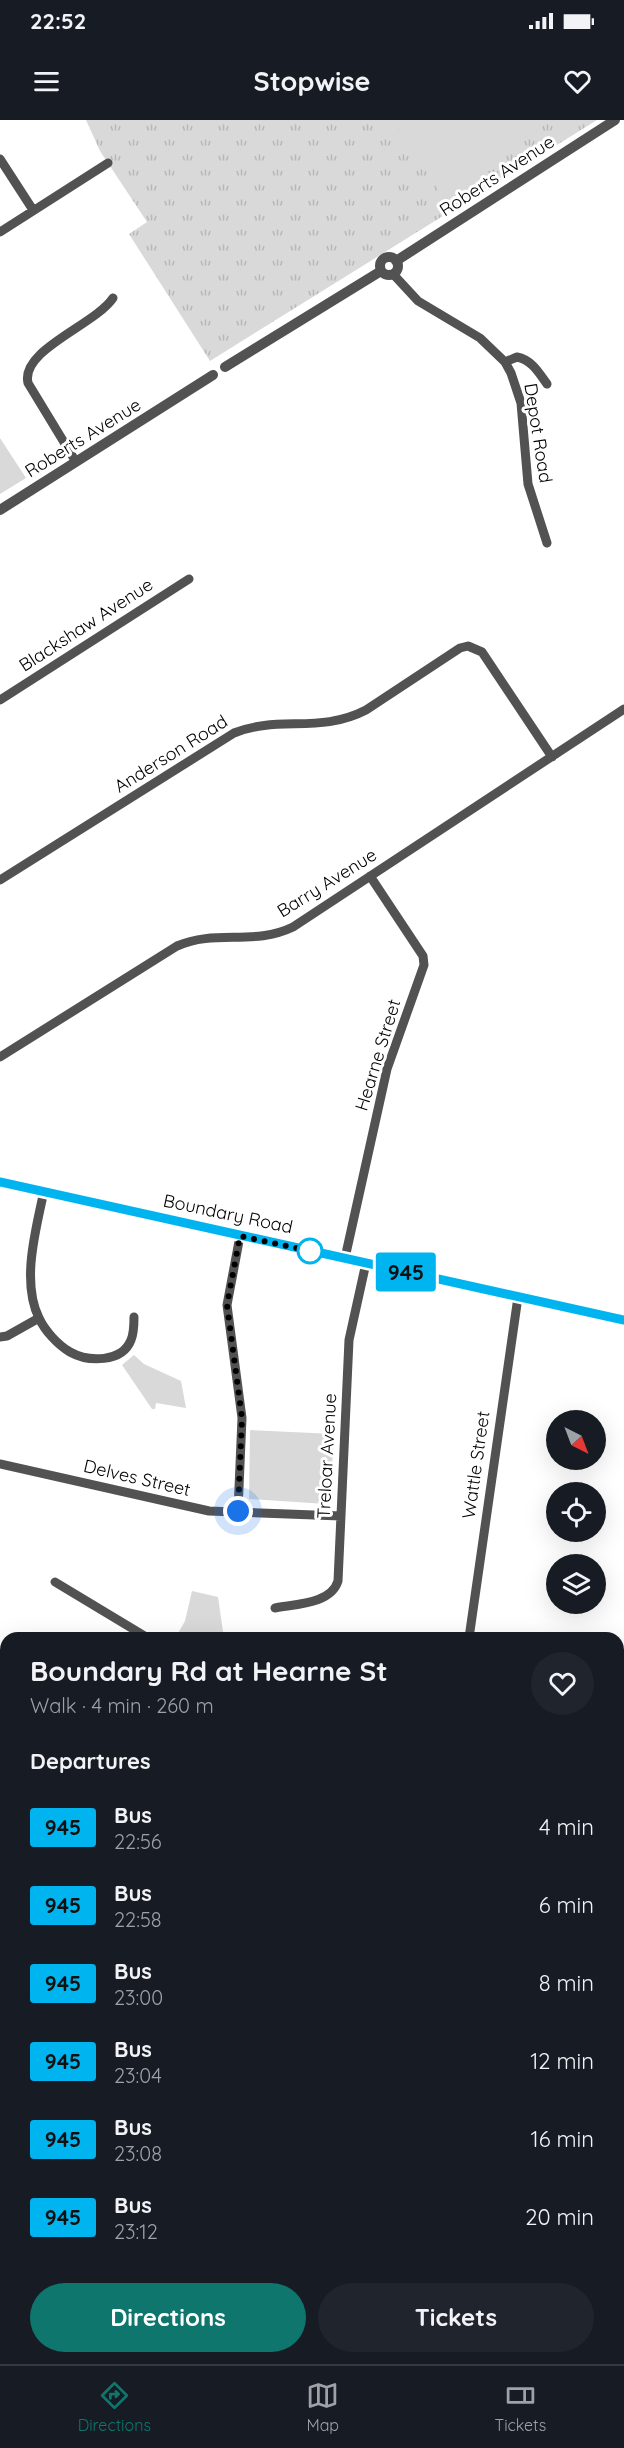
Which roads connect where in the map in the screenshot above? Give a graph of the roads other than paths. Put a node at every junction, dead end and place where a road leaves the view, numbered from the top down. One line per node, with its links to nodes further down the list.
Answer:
1 (615, 120): 6 (street, Roberts Avenue)
2 (0, 159): 4 (street)
3 (108, 163): 4 (street)
4 (33, 210): 5 (street)
5 (0, 231)
6 (396, 261): 7 (street, Roberts Avenue); 8 (street)
7 (381, 271): 8 (street); 12 (street, Roberts Avenue)
8 (393, 274): 10 (street, Depot Road)
9 (113, 298): 12 (street)
10 (505, 362): 11 (street); 14 (street, Depot Road)
11 (547, 384)
12 (76, 462): 13 (street, Roberts Avenue)
13 (0, 510)
14 (547, 543)
15 (189, 579): 16 (street, Blackshaw Avenue)
16 (0, 700)
17 (624, 709): 18 (street, Barry Avenue)
18 (552, 757): 19 (street, Barry Avenue); 20 (street, Anderson Road)
19 (370, 876): 21 (street, Barry Avenue); 25 (street, Hearne Street)
20 (0, 880)
21 (0, 1057)
22 (0, 1182): 23 (main road, Boundary Road)
23 (44, 1191): 24 (main road, Boundary Road); 29 (street)
24 (240, 1236): 25 (main road, Boundary Road); 33 (street)
25 (345, 1258): 26 (main road, Boundary Road)
26 (366, 1263): 27 (main road, Boundary Road); 34 (street, Treloar Avenue)
27 (518, 1297): 30 (main road, Boundary Road); 38 (street, Wattle Street)
28 (134, 1317): 29 (street)
29 (39, 1318): 31 (street)
30 (624, 1320)
31 (0, 1337)
32 (0, 1464): 33 (street, Delves Street)
33 (238, 1511): 34 (street, Delves Street)
34 (341, 1516): 36 (street, Treloar Avenue)
35 (55, 1582): 37 (street)
36 (275, 1608)
37 (138, 1632)
38 (470, 1632)

